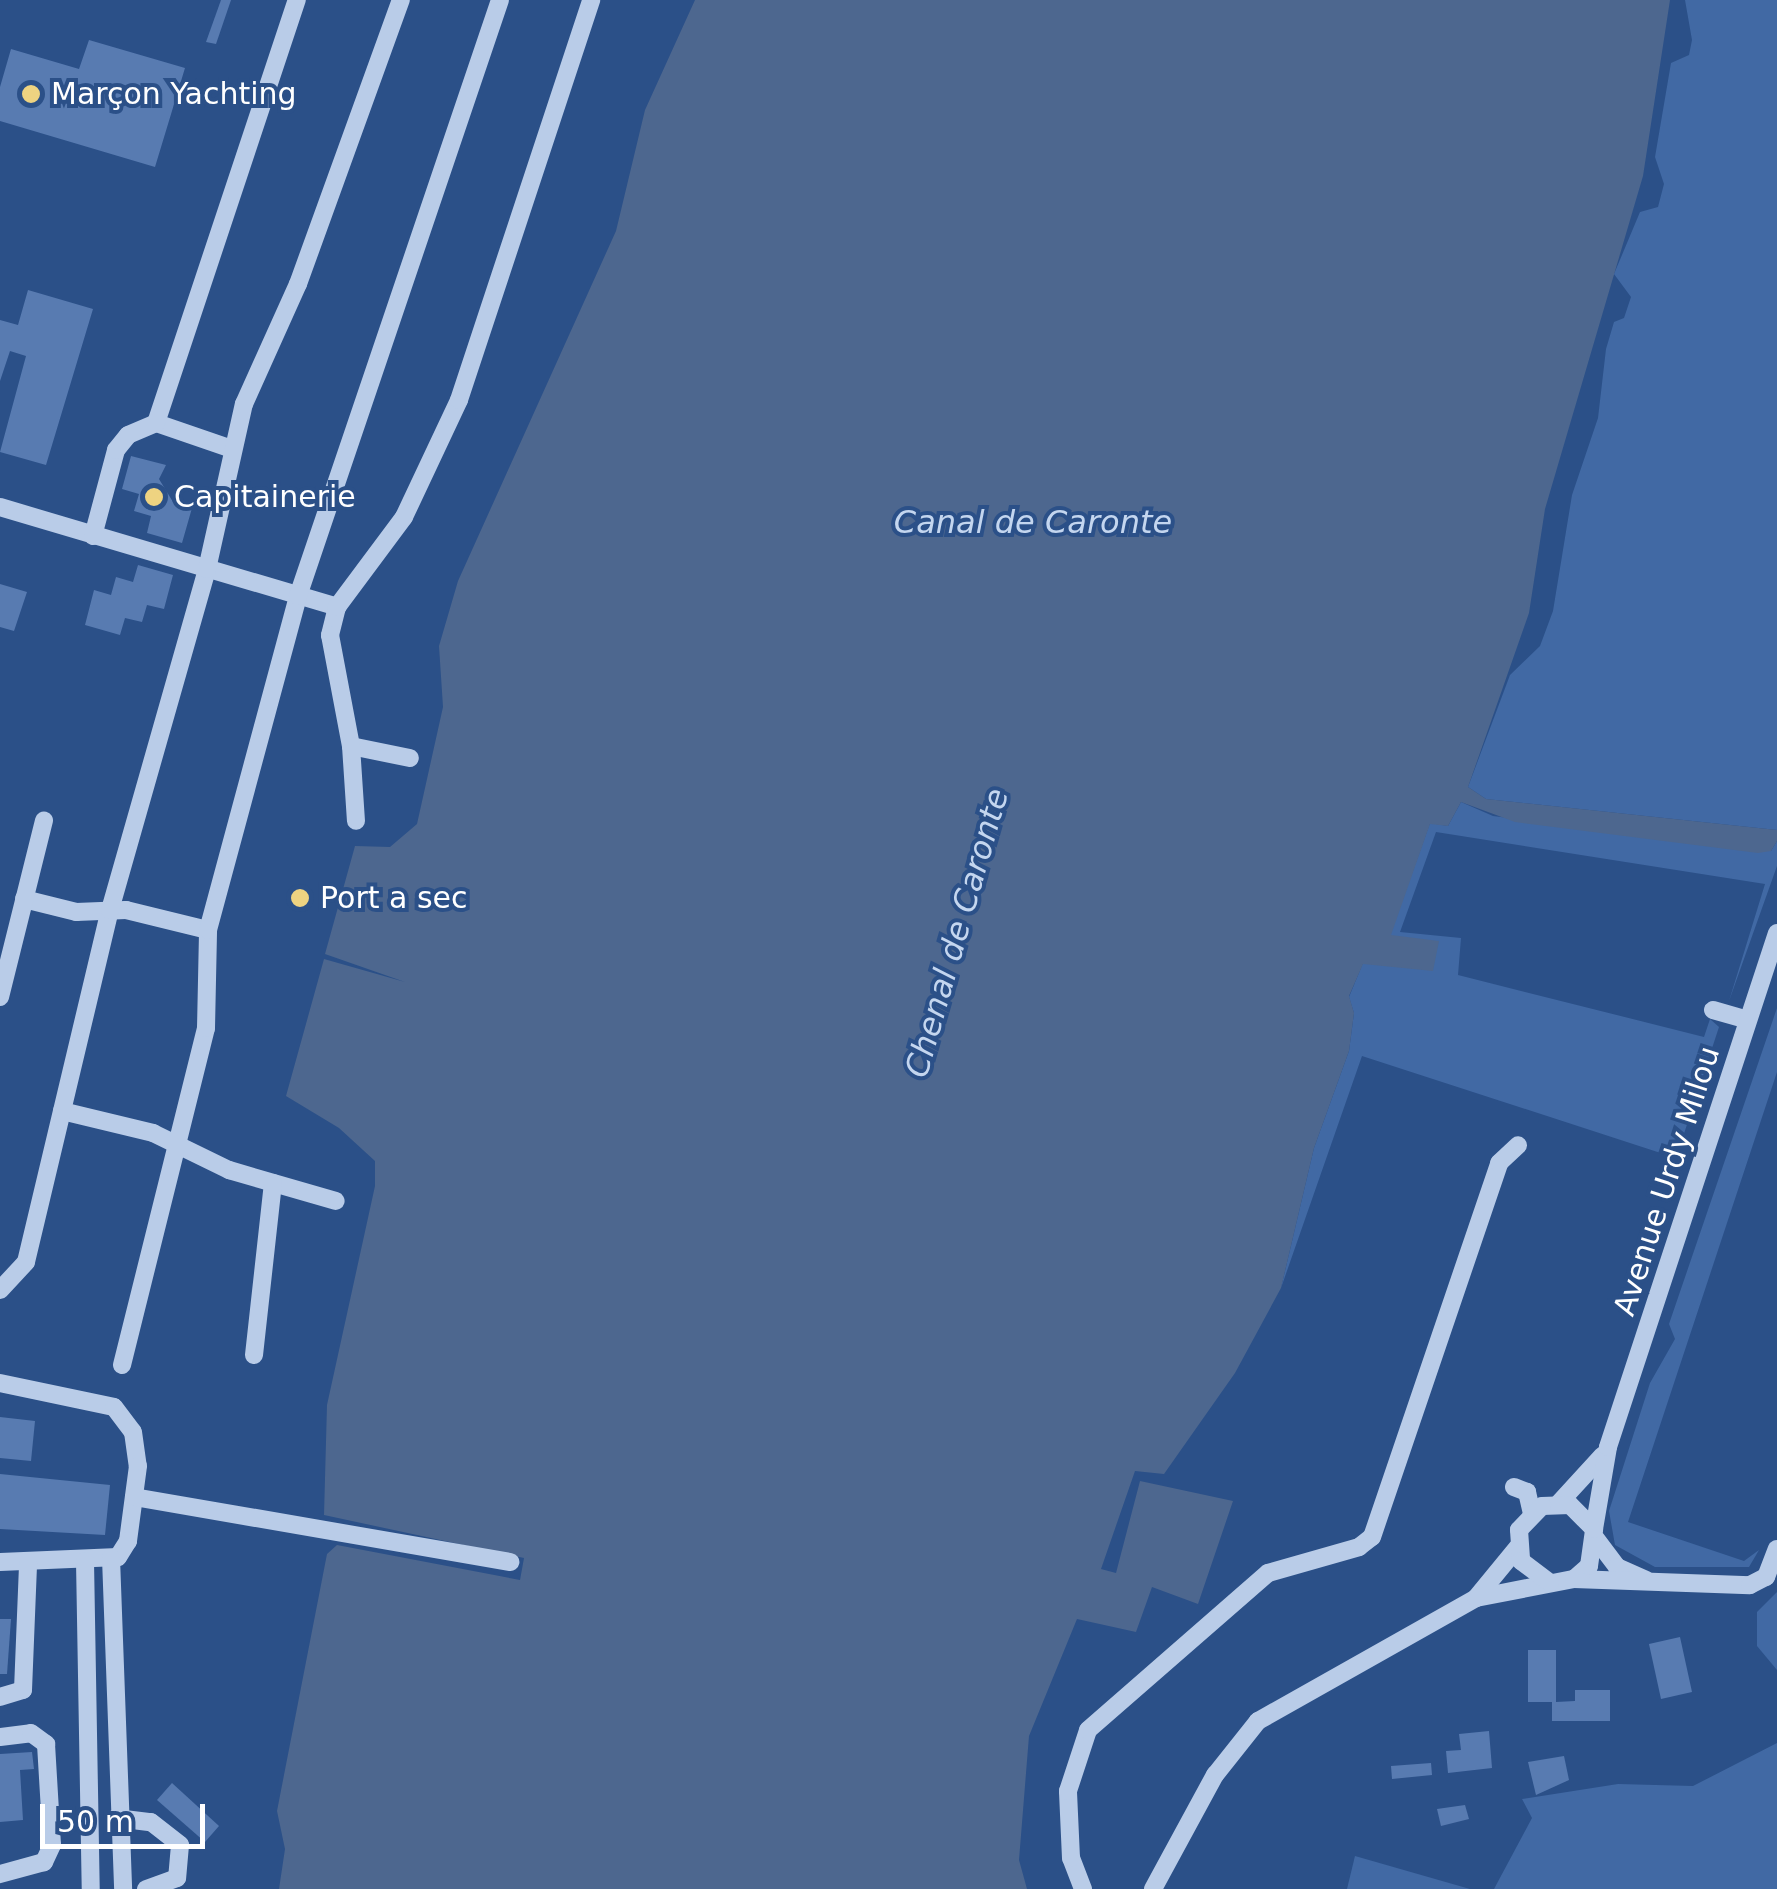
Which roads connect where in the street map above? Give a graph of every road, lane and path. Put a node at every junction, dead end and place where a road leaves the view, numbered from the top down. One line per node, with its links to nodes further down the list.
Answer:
1 (297, 0): 5 (street)
2 (401, 0): 6 (street)
3 (500, 0): 10 (street)
4 (591, 0): 11 (street)
5 (156, 423): 6 (street); 8 (street)
6 (232, 450): 9 (street)
7 (0, 508): 8 (street)
8 (92, 536): 9 (street)
9 (207, 569): 10 (street); 17 (street)
10 (298, 596): 11 (street); 18 (street)
11 (337, 607): 12 (street)
12 (351, 746): 13 (street); 15 (street)
13 (410, 758)
14 (44, 820): 16 (street)
15 (356, 821)
16 (24, 900): 17 (street); 20 (street)
17 (110, 910): 18 (street); 23 (street)
18 (208, 930): 24 (street)
19 (1777, 932): 22 (street, Avenue Urdy Milou)
20 (0, 998)
21 (1714, 1010): 22 (street)
22 (1748, 1020): 32 (street, Avenue Urdy Milou)
23 (62, 1111): 24 (street); 28 (street)
24 (176, 1143): 26 (street); 30 (street)
25 (1518, 1146): 56 (street)
26 (273, 1182): 27 (street); 29 (street)
27 (336, 1201)
28 (0, 1290)
29 (254, 1355)
30 (122, 1365)
31 (0, 1383): 34 (street)
32 (1608, 1447): 35 (street, Avenue Urdy Milou); 37 (street, Avenue Urdy Milou)
33 (1514, 1487): 36 (street)
34 (134, 1497): 40 (street); 43 (street)
35 (1560, 1504): 36 (street); 37 (street)
36 (1532, 1513): 38 (street)
37 (1595, 1534): 45 (street); 46 (street)
38 (1517, 1548): 47 (street); 48 (street)
39 (1777, 1549): 46 (street)
40 (111, 1558): 41 (street); 51 (street)
41 (85, 1560): 44 (street); 53 (street)
42 (0, 1562): 44 (street)
43 (510, 1562)
44 (28, 1563): 49 (street)
45 (1574, 1579): 46 (street); 47 (street)
46 (1651, 1581)
47 (1550, 1583): 48 (street)
48 (1476, 1598): 57 (street)
49 (0, 1697)
50 (0, 1737): 52 (street)
51 (116, 1818): 54 (street); 55 (street)
52 (0, 1874)
53 (91, 1889)
54 (123, 1889)
55 (146, 1889)
56 (1082, 1889)
57 (1154, 1889)

